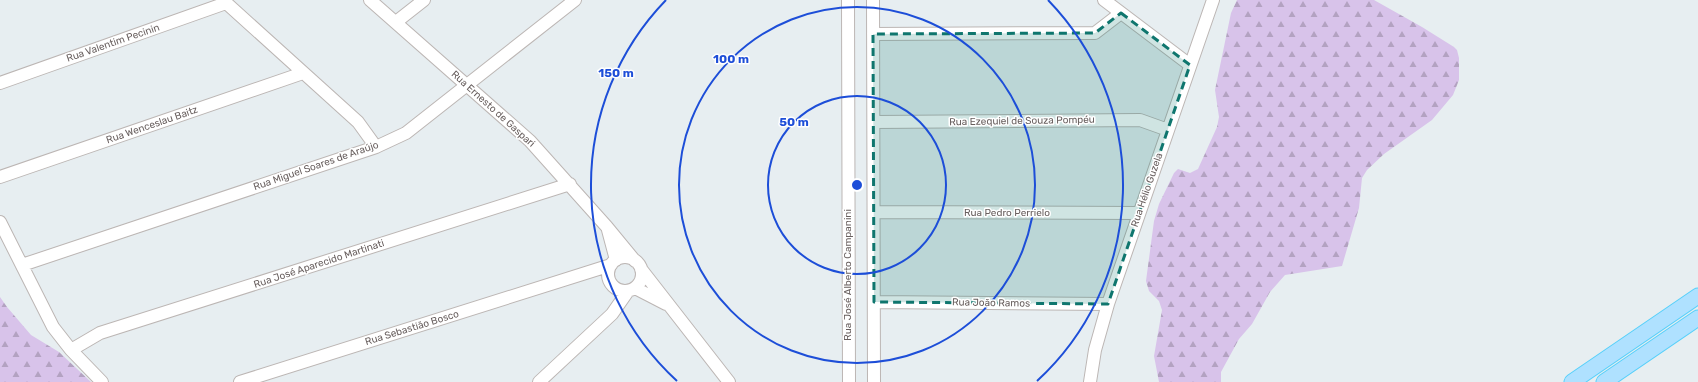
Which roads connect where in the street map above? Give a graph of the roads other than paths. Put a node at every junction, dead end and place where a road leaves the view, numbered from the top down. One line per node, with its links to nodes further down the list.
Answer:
1 (370, 0): 10 (street, Rua Ernesto de Gaspari)
2 (424, 0): 10 (street)
3 (576, 0): 15 (street, Rua Miguel Soares de Araújo)
4 (848, 0): 42 (street, Rua José Alberto Campanini)
5 (873, 0): 11 (street)
6 (1104, 0): 9 (street)
7 (1213, 0): 12 (street, Rua Hélio Guzela)
8 (224, 2): 13 (street); 14 (street, Rua Valentim Pecinin)
9 (1121, 13): 11 (street); 12 (street)
10 (396, 22): 15 (street, Rua Ernesto de Gaspari)
11 (873, 34): 16 (street)
12 (1190, 65): 17 (street, Rua Hélio Guzela)
13 (303, 73): 18 (street); 19 (street, Rua Wenceslau Baitz)
14 (0, 83)
15 (466, 85): 18 (street, Rua Miguel Soares de Araújo); 20 (street, Rua Ernesto de Gaspari)
16 (874, 122): 17 (street, Rua Ezequiel de Souza Pompéu); 21 (street)
17 (1168, 130): 22 (street, Rua Hélio Guzela)
18 (376, 146): 25 (street, Rua Miguel Soares de Araújo)
19 (0, 177)
20 (570, 184): 24 (street, Rua Ernesto de Gaspari); 36 (street, Rua José Aparecido Martinati)
21 (874, 212): 22 (street, Rua Pedro Perrielo); 31 (street)
22 (1140, 213): 32 (street, Rua Hélio Guzela)
23 (0, 222): 25 (street)
24 (607, 226): 26 (street, Rua Ernesto de Gaspari); 27 (street, Rua Ernesto de Gaspari)
25 (22, 265): 36 (street)
26 (638, 265): 27 (street); 29 (street); 33 (street, Rua Ernesto de Gaspari)
27 (612, 266): 28 (street); 39 (street, Rua Sebastião Bosco)
28 (616, 289): 29 (street); 34 (street)
29 (632, 290): 33 (street, Rua Ernesto de Gaspari); 34 (street)
30 (1698, 296): 45 (main road)
31 (874, 302): 32 (street, Rua João Ramos); 43 (street)
32 (1108, 304): 44 (street, Rua Hélio Guzela)
33 (670, 306): 41 (street, Rua Ernesto de Gaspari)
34 (612, 314): 37 (street)
35 (1698, 318): 46 (main road)
36 (71, 350): 38 (street)
37 (542, 380): 40 (street)
38 (102, 382)
39 (240, 382)
40 (529, 382)
41 (729, 382)
42 (849, 382)
43 (874, 382)
44 (1090, 382)
45 (1572, 382)
46 (1604, 382)

